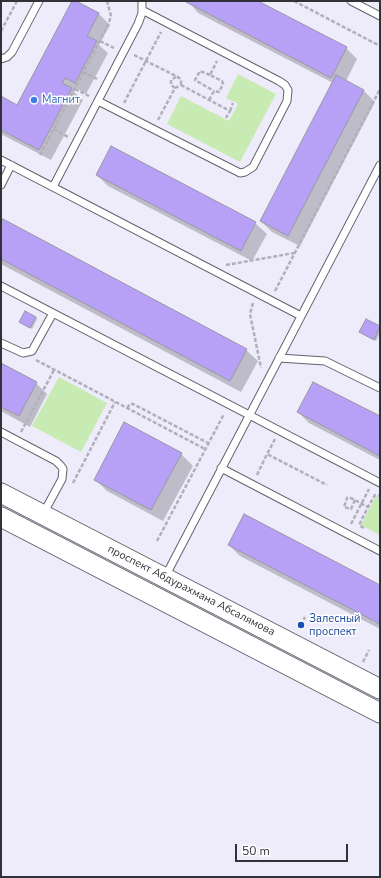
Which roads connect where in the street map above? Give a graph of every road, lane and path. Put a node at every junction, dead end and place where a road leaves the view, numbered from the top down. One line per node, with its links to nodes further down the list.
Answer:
1 (17, 1): 9 (path)
2 (39, 1): 14 (lane)
3 (107, 1): 10 (path)
4 (294, 1): 11 (path)
5 (350, 1): 7 (lane)
6 (140, 4): 8 (lane); 12 (lane)
7 (380, 16)
8 (166, 22): 13 (lane); 15 (path)
9 (1, 30)
10 (100, 41): 12 (path); 16 (path)
11 (380, 46)
12 (124, 51): 15 (path); 19 (lane)
13 (222, 52): 17 (path); 32 (lane)
14 (1, 59)
15 (146, 61): 18 (path); 29 (path)
16 (84, 72): 19 (path); 22 (path)
17 (210, 75): 24 (path); 24 (path)
18 (176, 77): 20 (path); 21 (path)
19 (106, 84): 26 (lane)
20 (181, 85): 21 (path); 25 (path)
21 (175, 88): 32 (path)
22 (75, 89): 26 (path); 31 (path)
23 (380, 89): 40 (path)
24 (214, 91): 25 (path)
25 (209, 100): 28 (path)
26 (98, 101): 29 (lane); 33 (lane)
27 (233, 104): 28 (path)
28 (230, 111): 30 (path)
29 (119, 112): 32 (lane)
30 (226, 118)
31 (54, 129): 33 (path); 34 (path)
32 (153, 130)
33 (77, 141): 39 (lane)
34 (40, 155)
35 (1, 160): 37 (lane)
36 (380, 164): 46 (lane)
37 (11, 165): 38 (lane); 39 (lane)
38 (1, 185)
39 (53, 187): 41 (lane)
40 (295, 253): 41 (path); 44 (path)
41 (209, 268): 43 (lane)
42 (1, 286): 45 (lane)
43 (258, 294): 44 (lane); 51 (path)
44 (270, 300): 46 (lane)
45 (53, 313): 48 (lane); 54 (lane)
46 (301, 316): 49 (lane)
47 (1, 343): 48 (lane)
48 (28, 353): 50 (path)
49 (279, 358): 51 (lane); 52 (lane)
50 (54, 370): 53 (path); 59 (path)
51 (265, 385): 56 (lane)
52 (380, 388)
53 (115, 402): 55 (path); 66 (path)
54 (229, 404): 56 (lane); 60 (path)
55 (127, 408): 60 (path); 61 (path)
56 (249, 415): 57 (lane); 63 (lane)
57 (280, 431): 62 (path); 64 (lane)
58 (1, 432): 59 (lane)
59 (17, 440): 73 (lane)
60 (208, 443): 61 (path)
61 (205, 449): 77 (path)
62 (268, 454): 65 (path); 67 (path)
63 (222, 468): 65 (lane); 79 (lane)
64 (377, 482): 71 (path)
65 (252, 484): 76 (lane)
66 (72, 485)
67 (327, 485)
68 (1, 493): 73 (main road, проспект Абдурахмана Абсалямова)
69 (380, 496): 72 (path)
70 (355, 500): 70 (path); 71 (path)
71 (362, 504): 72 (path); 76 (path)
72 (368, 507): 75 (path)
73 (43, 515): 79 (main road, проспект Абдурахмана Абсалямова)
74 (1, 517): 83 (main road, проспект Абдурахмана Абсалямова)
75 (368, 530)
76 (346, 533): 78 (lane)
77 (157, 541)
78 (380, 551)
79 (165, 577): 82 (main road, проспект Абдурахмана Абсалямова)
80 (305, 617): 81 (path)
81 (301, 625)
82 (380, 689)
83 (380, 712)

